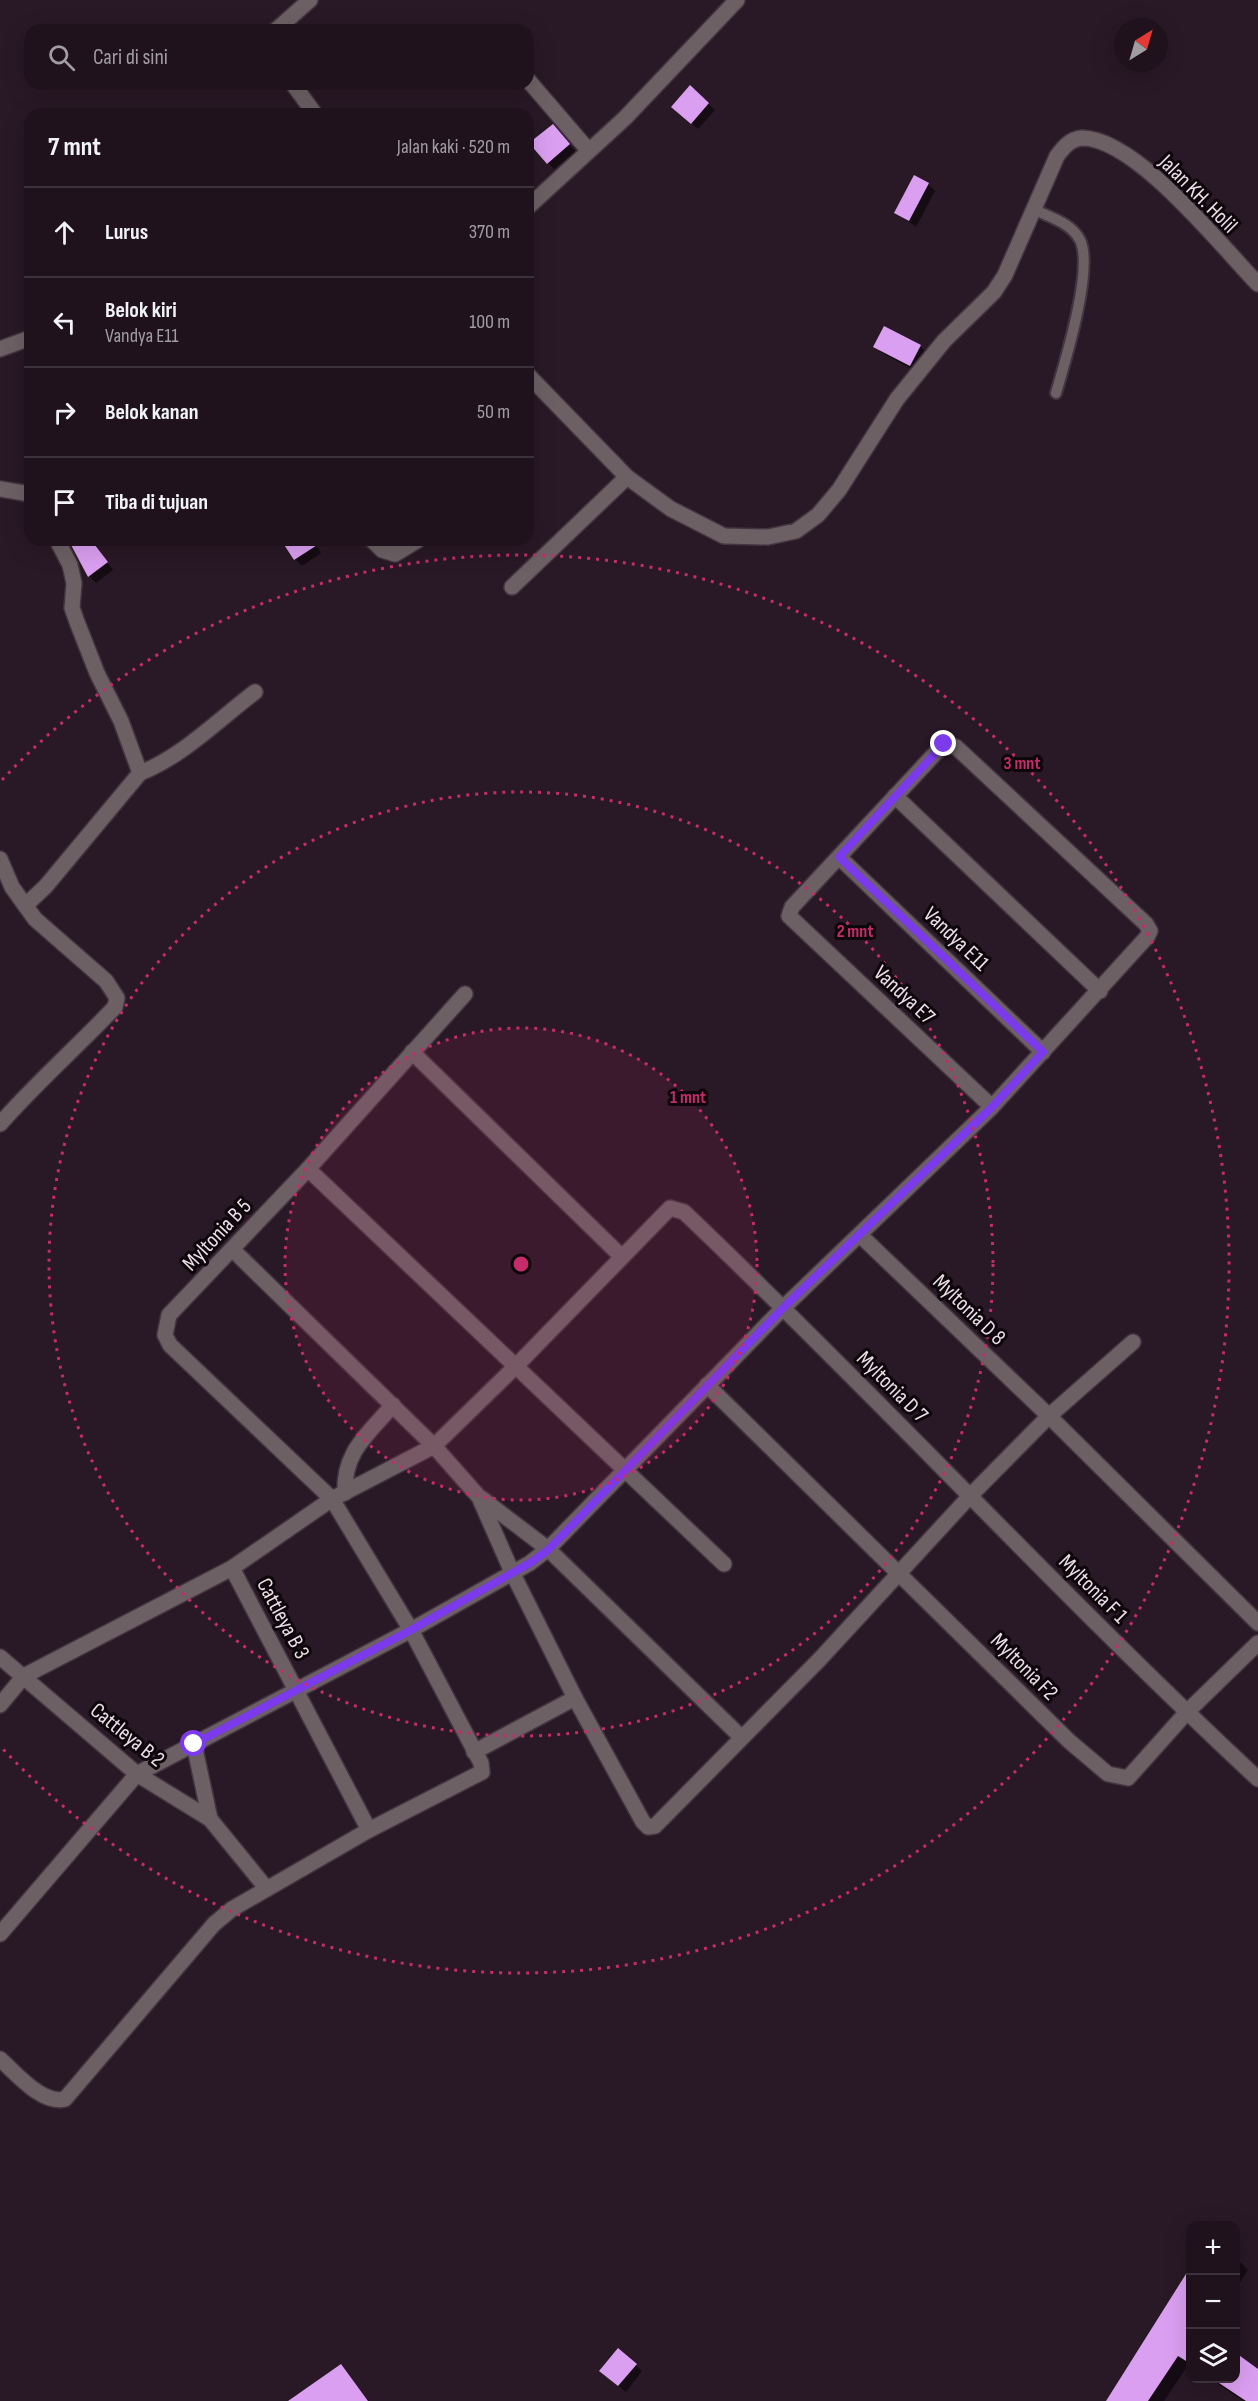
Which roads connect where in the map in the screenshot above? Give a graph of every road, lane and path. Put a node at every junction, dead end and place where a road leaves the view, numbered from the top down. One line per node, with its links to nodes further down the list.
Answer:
1 (309, 0): 3 (street)
2 (737, 0): 7 (street)
3 (283, 24)
4 (534, 87): 7 (street)
5 (297, 90): 6 (street)
6 (311, 108)
7 (589, 151): 8 (street)
8 (534, 201)
9 (1035, 210): 10 (street, Jalan KH. Holil); 14 (lane); 15 (street)
10 (1258, 284)
11 (24, 340): 12 (street)
12 (0, 349)
13 (534, 381): 15 (street)
14 (1056, 393)
15 (627, 477): 21 (street)
16 (0, 489): 17 (street)
17 (24, 494)
18 (60, 546): 23 (street)
19 (378, 546): 20 (street)
20 (408, 546)
21 (512, 587)
22 (255, 692): 23 (street)
23 (140, 773): 27 (street)
24 (895, 796): 25 (street); 28 (street); 28 (street)
25 (839, 857): 31 (street, Vandya E11); 32 (street, Vandya E7)
26 (0, 859): 27 (street)
27 (27, 904): 33 (street)
28 (1100, 991): 31 (street)
29 (465, 994): 30 (street, Myltonia B 5)
30 (412, 1052): 34 (street, Myltonia B 5); 37 (street)
31 (1043, 1052): 32 (street)
32 (992, 1107): 35 (street)
33 (0, 1125)
34 (308, 1169): 36 (street, Myltonia B 5); 40 (street)
35 (860, 1235): 38 (street); 43 (street, Myltonia D 8)
36 (233, 1250): 42 (street); 46 (street, Myltonia B 5)
37 (622, 1257): 38 (street, Myltonia D 7); 40 (street, Myltonia D 7)
38 (784, 1307): 41 (street); 47 (street, Myltonia D 7)
39 (1133, 1342): 43 (street)
40 (516, 1366): 44 (street, Myltonia D 7); 45 (street)
41 (707, 1385): 45 (street); 53 (street, Myltonia F2)
42 (393, 1405): 44 (street); 46 (street)
43 (1049, 1416): 47 (street); 54 (street, Myltonia D 8)
44 (434, 1446): 46 (street, Myltonia D 7); 48 (street)
45 (627, 1471): 49 (street); 50 (street)
46 (339, 1496): 51 (street, Myltonia D 7); 55 (street)
47 (970, 1496): 53 (street); 62 (street, Myltonia F 1)
48 (479, 1497): 49 (street); 52 (street)
49 (548, 1550): 52 (street); 63 (street)
50 (724, 1564)
51 (232, 1568): 58 (street, Myltonia D 7); 59 (street, Cattleya B 3)
52 (512, 1572): 55 (street); 60 (street)
53 (899, 1573): 62 (street, Myltonia F2); 63 (street)
54 (1258, 1623)
55 (411, 1630): 59 (street); 65 (street)
56 (1258, 1643): 62 (street)
57 (0, 1657): 58 (street, Cattleya B 2)
58 (24, 1676): 61 (street); 66 (street, Cattleya B 2)
59 (297, 1689): 64 (street); 69 (street, Cattleya B 3)
60 (575, 1698): 63 (street); 65 (street)
61 (0, 1705)
62 (1187, 1712): 67 (street, Myltonia F 1)
63 (741, 1737)
64 (194, 1744): 66 (street); 68 (street, Cattleya B 2)
65 (474, 1752): 69 (street)
66 (137, 1774): 68 (street, Cattleya B 2); 71 (street)
67 (1258, 1779)
68 (210, 1819): 70 (street, Cattleya B 2)
69 (369, 1830): 70 (street)
70 (267, 1889): 72 (street)
71 (0, 1934)
72 (0, 2059)

